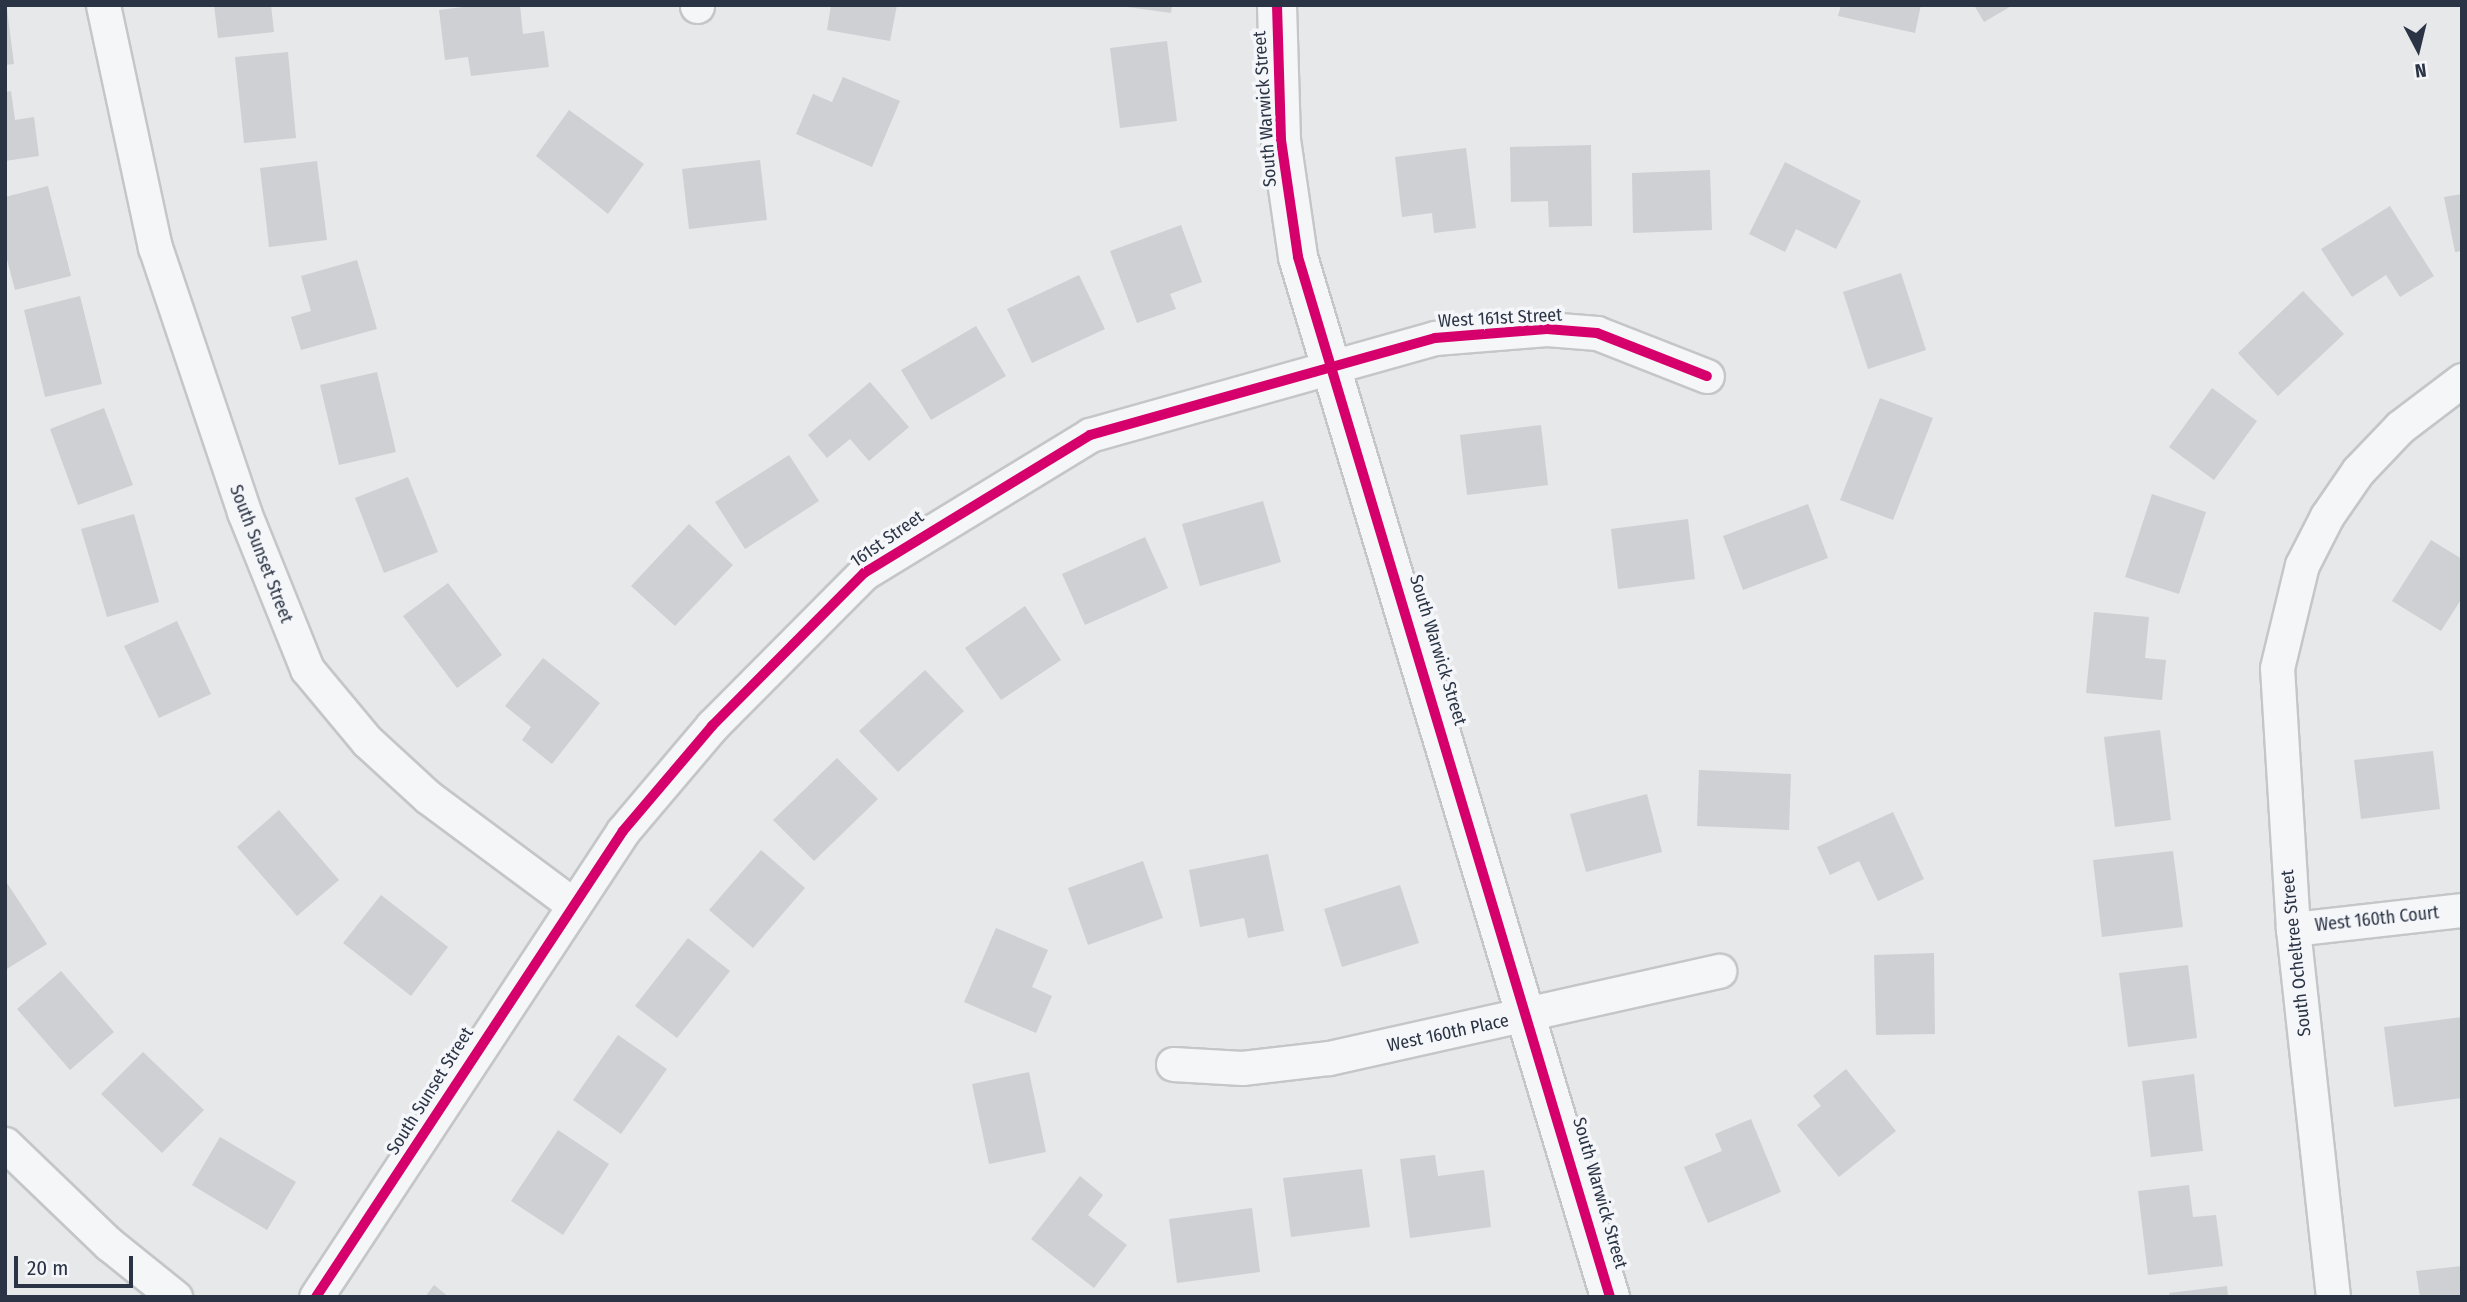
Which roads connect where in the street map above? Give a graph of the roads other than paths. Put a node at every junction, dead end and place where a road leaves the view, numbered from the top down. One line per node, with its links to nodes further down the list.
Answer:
1 (103, 5): 6 (street, South Sunset Street)
2 (1277, 5): 3 (street, South Warwick Street)
3 (1332, 363): 4 (street, West 161st Street); 6 (street, 161st Street); 10 (street, South Warwick Street)
4 (1707, 376)
5 (2462, 380): 8 (street, South Ocheltree Street)
6 (572, 904): 14 (street, South Sunset Street)
7 (2462, 910): 8 (street, West 160th Court)
8 (2293, 929): 16 (street, South Ocheltree Street)
9 (1719, 971): 10 (street, West 160th Place)
10 (1531, 1016): 11 (street, West 160th Place); 15 (street, South Warwick Street)
11 (1173, 1064)
12 (5, 1144): 13 (street)
13 (175, 1297)
14 (316, 1297)
15 (1610, 1297)
16 (2333, 1297)

